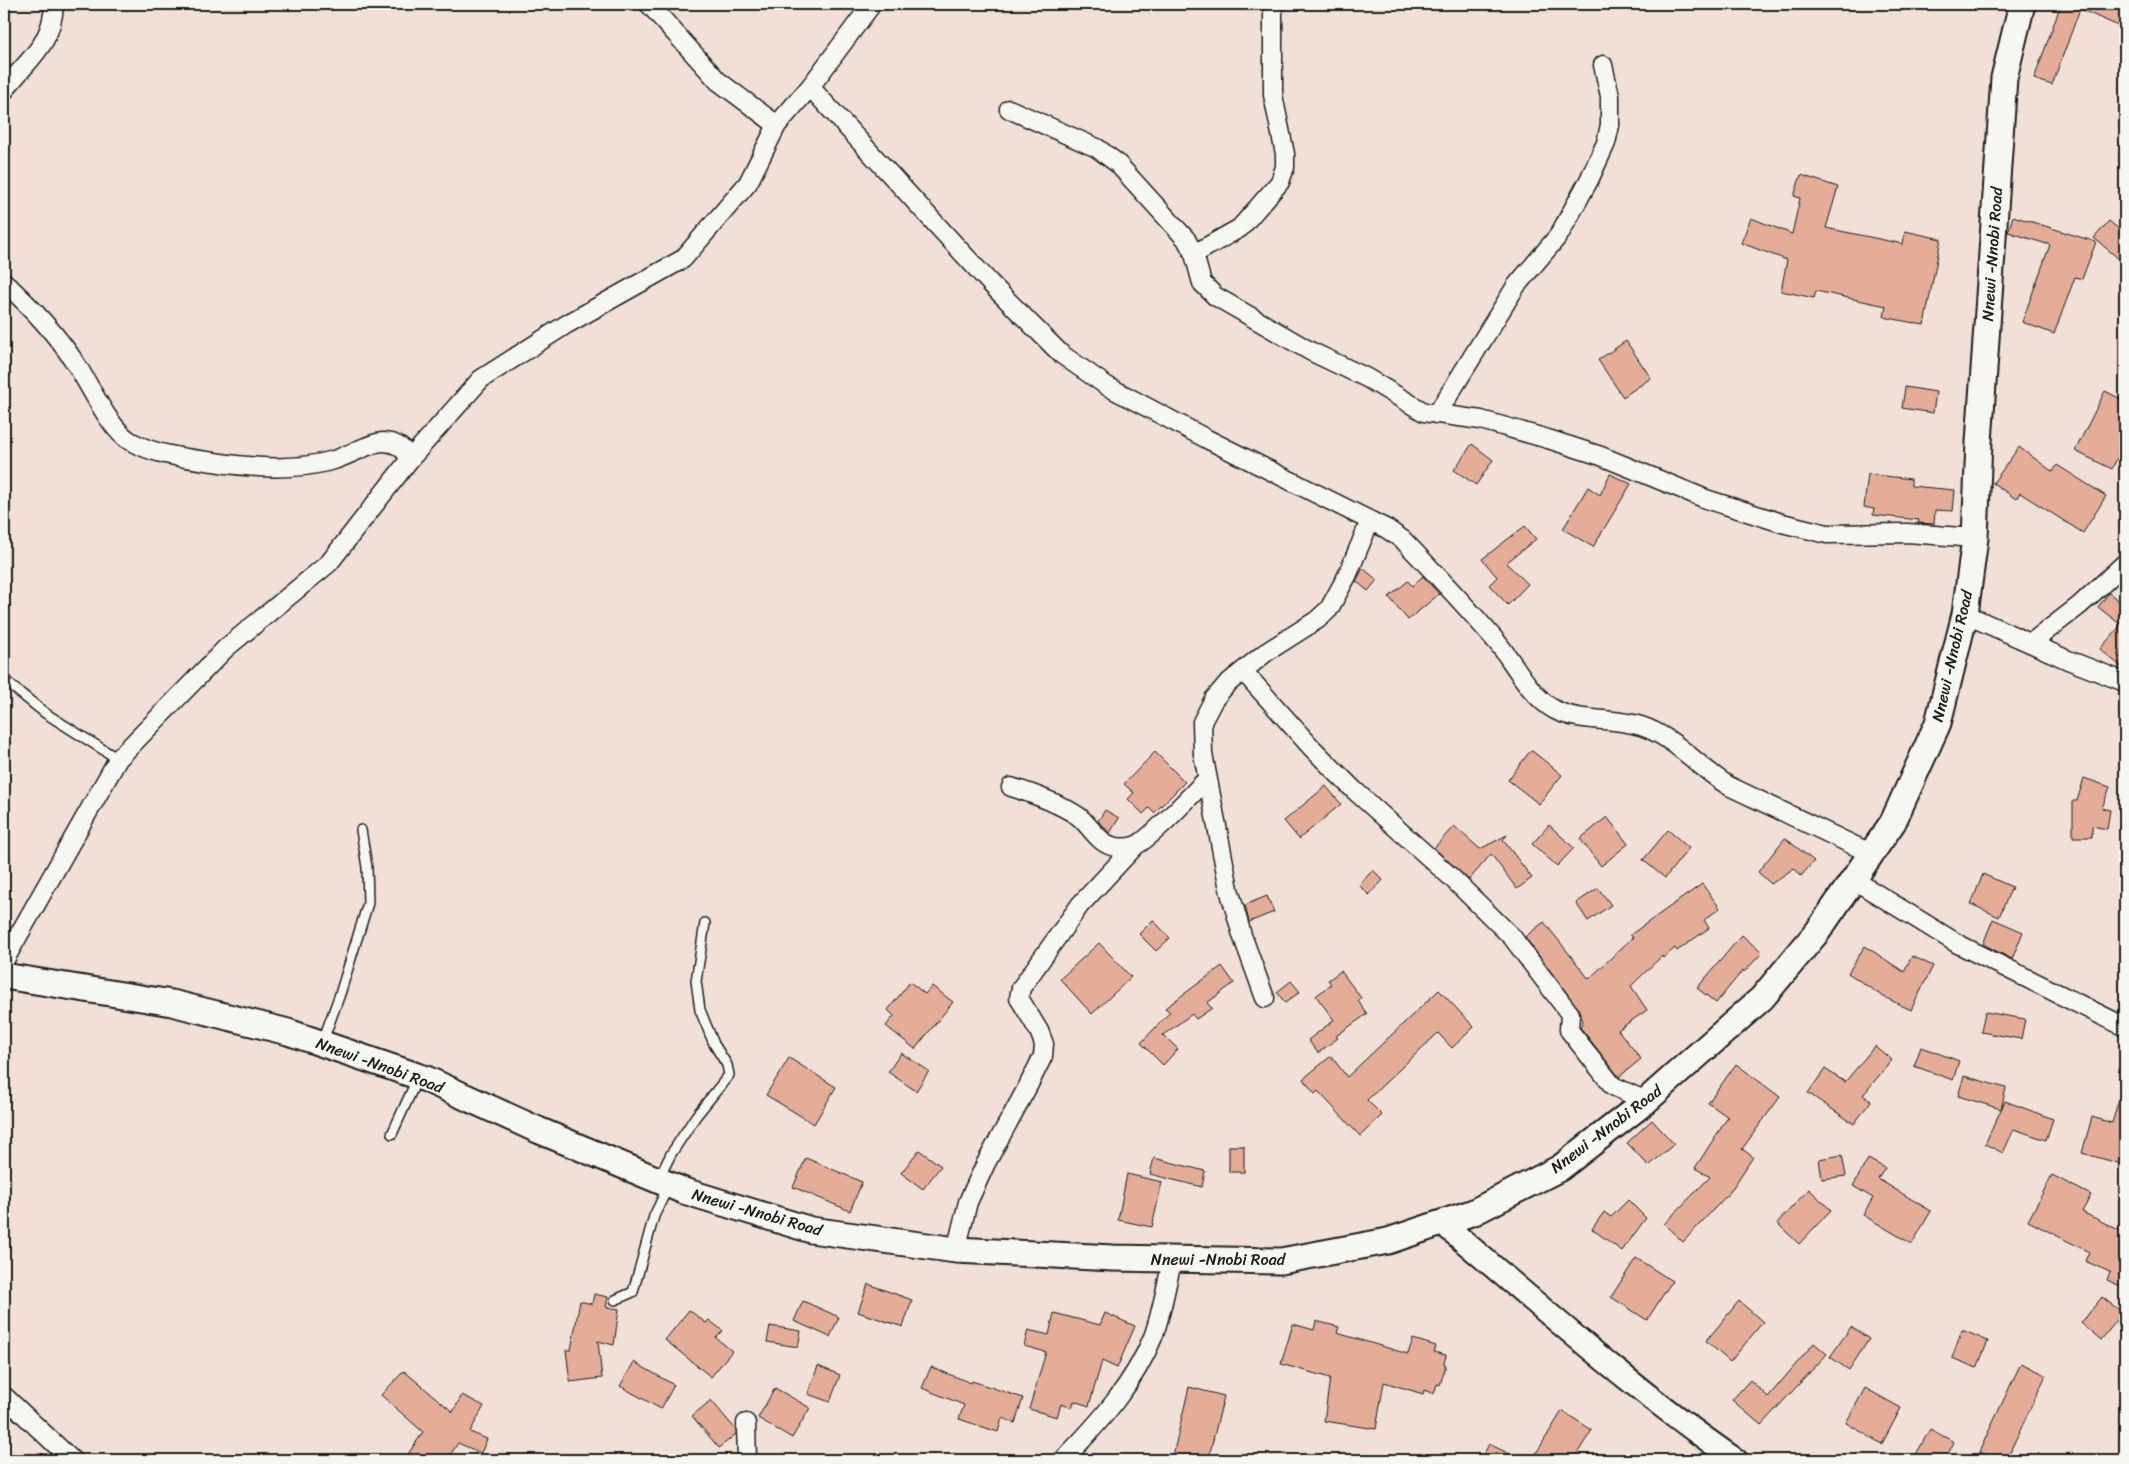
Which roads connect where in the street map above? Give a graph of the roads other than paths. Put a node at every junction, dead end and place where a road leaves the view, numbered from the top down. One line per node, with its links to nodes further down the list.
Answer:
1 (54, 4): 8 (street)
2 (649, 4): 10 (street)
3 (872, 4): 7 (street)
4 (1273, 4): 11 (street)
5 (2022, 4): 16 (main road, Nnewi -Nnobi Road)
6 (1603, 64): 13 (street)
7 (810, 87): 10 (street); 15 (street)
8 (4, 90)
9 (1009, 109): 11 (street)
10 (777, 125): 14 (street)
11 (1194, 254): 13 (street)
12 (4, 282): 14 (street)
13 (1437, 414): 16 (street)
14 (410, 459): 23 (street)
15 (1370, 521): 20 (street); 28 (street)
16 (1975, 538): 18 (main road, Nnewi -Nnobi Road)
17 (2125, 563): 19 (street)
18 (1965, 614): 19 (street); 28 (main road, Nnewi -Nnobi Road)
19 (2031, 643): 22 (street)
20 (1243, 671): 24 (street); 37 (street)
21 (4, 680): 23 (lane)
22 (2125, 682)
23 (118, 759): 31 (street)
24 (1207, 779): 27 (street); 33 (street)
25 (1011, 787): 27 (street)
26 (361, 830): 35 (lane)
27 (1135, 846): 41 (street)
28 (1872, 854): 29 (main road, Nnewi -Nnobi Road)
29 (1854, 880): 34 (street); 37 (main road, Nnewi -Nnobi Road)
30 (705, 923): 39 (lane)
31 (4, 961)
32 (4, 976): 35 (main road, Nnewi -Nnobi Road)
33 (1265, 998)
34 (2125, 1027)
35 (322, 1043): 36 (main road, Nnewi -Nnobi Road)
36 (418, 1077): 38 (lane); 39 (main road, Nnewi -Nnobi Road)
37 (1646, 1101): 40 (main road, Nnewi -Nnobi Road)
38 (392, 1134)
39 (664, 1182): 41 (main road, Nnewi -Nnobi Road); 43 (lane)
40 (1442, 1223): 42 (main road, Nnewi -Nnobi Road); 46 (street)
41 (956, 1250): 42 (main road, Nnewi -Nnobi Road)
42 (1173, 1259): 49 (street)
43 (615, 1300)
44 (4, 1396): 47 (street)
45 (746, 1423): 48 (street)
46 (1730, 1458)
47 (72, 1460)
48 (748, 1460)
49 (1063, 1460)

